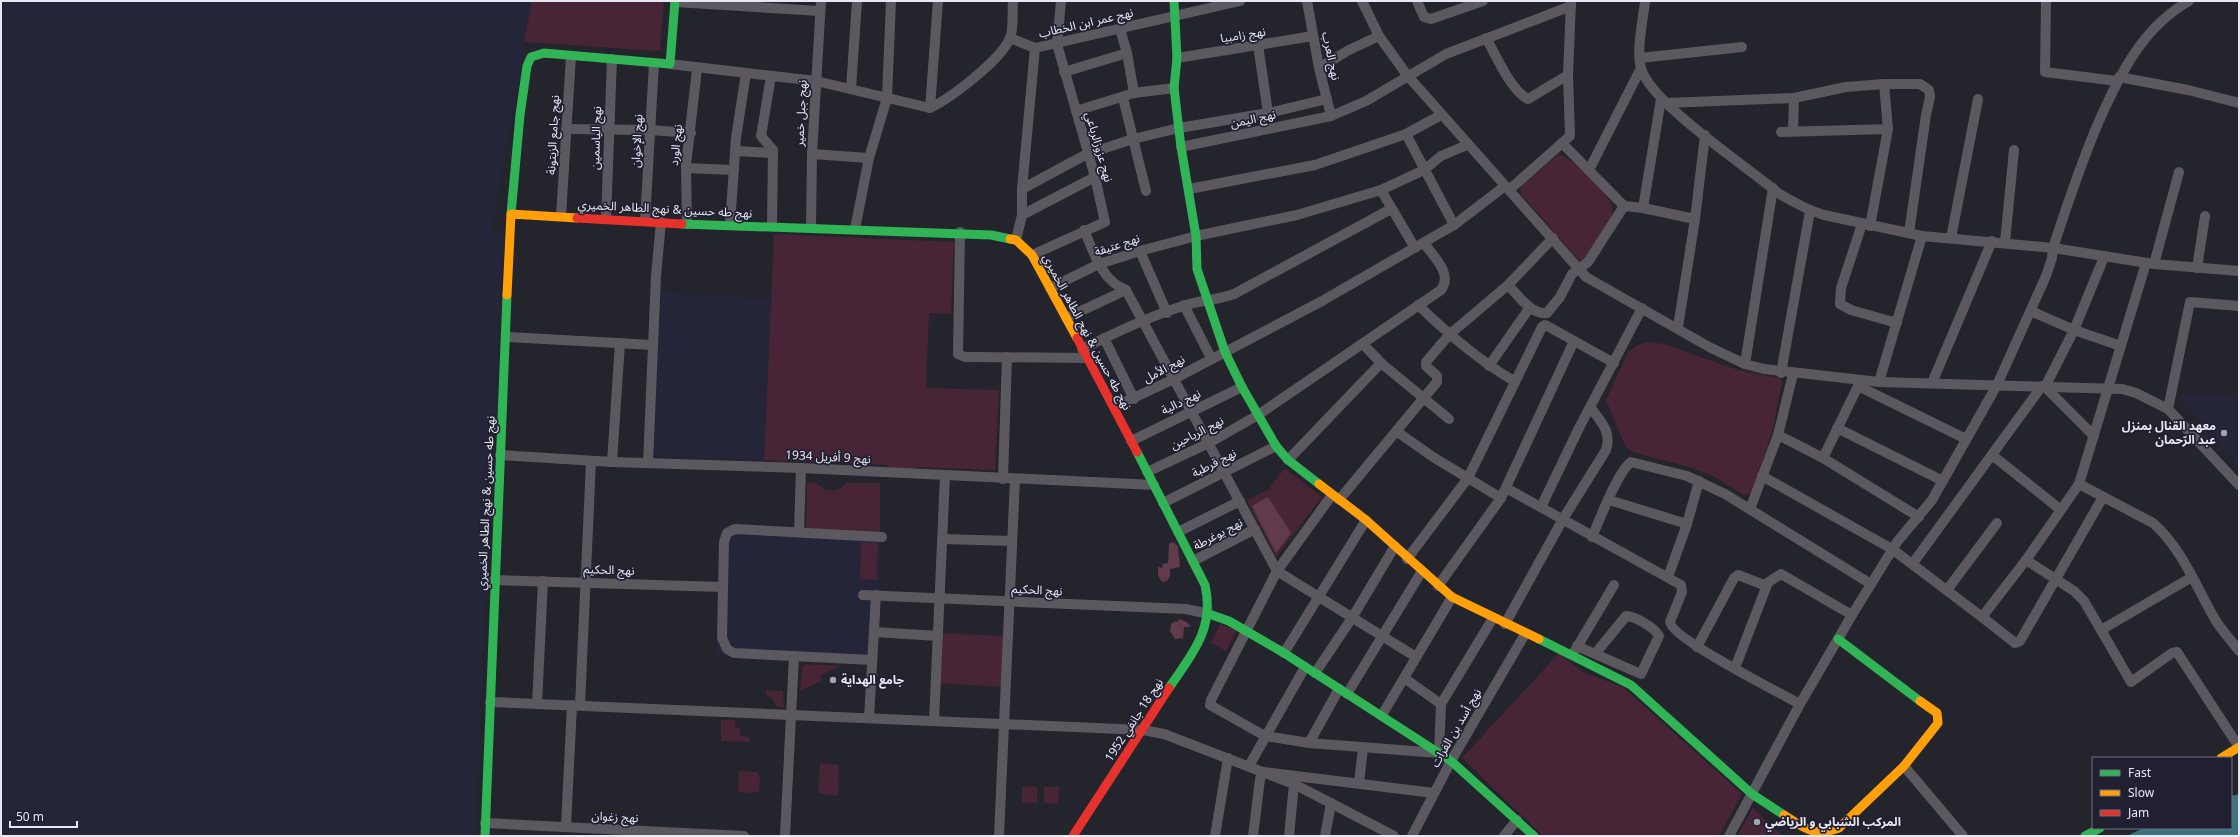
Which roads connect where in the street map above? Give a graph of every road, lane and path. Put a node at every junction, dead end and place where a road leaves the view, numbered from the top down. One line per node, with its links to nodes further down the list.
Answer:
1 (675, 1): 16 (street); 35 (street)
2 (857, 1): 47 (street)
3 (891, 1): 49 (street)
4 (938, 1): 56 (street)
5 (1013, 1): 23 (street)
6 (1061, 1): 25 (street, نهج عزوزالرباعي)
7 (1174, 1): 19 (street)
8 (1240, 1): 19 (street, نهج عمر ابن الخطاب)
9 (1307, 1): 21 (street, نهج العرب)
10 (1362, 1): 22 (street)
11 (1417, 1): 12 (street)
12 (1483, 1)
13 (1645, 1): 34 (street)
14 (2046, 1): 43 (street)
15 (2189, 1): 43 (street)
16 (744, 3): 18 (street)
17 (1571, 4): 24 (street, نهج اليمن); 41 (street)
18 (820, 6): 44 (street, نهج جبل خمير)
19 (1176, 16): 20 (street, نهج عمر ابن الخطاب); 31 (street)
20 (1120, 29): 25 (street, نهج عمر ابن الخطاب); 29 (street)
21 (1313, 36): 26 (street, نهج زامبيا); 36 (street, نهج العرب)
22 (1379, 36): 36 (street); 40 (street)
23 (1010, 38): 28 (street, نهج عمر ابن الخطاب); 56 (street)
24 (1486, 38): 40 (street, نهج اليمن); 41 (street)
25 (1057, 44): 28 (street, نهج عمر ابن الخطاب); 38 (street, نهج عزوزالرباعي)
26 (1258, 45): 31 (street, نهج زامبيا); 58 (street)
27 (1742, 46): 34 (street)
28 (1035, 48): 89 (street)
29 (1127, 53): 38 (street); 48 (street)
30 (571, 56): 32 (street); 62 (street, نهج جامع الزيتونة); 97 (street)
31 (1177, 58): 46 (street)
32 (612, 59): 33 (street); 63 (street, نهج الياسمين)
33 (654, 63): 35 (street); 65 (street, نهج الإخوان)
34 (1640, 63): 54 (street); 84 (street)
35 (670, 64): 37 (street)
36 (1319, 68): 52 (street, نهج العرب)
37 (697, 69): 39 (street); 68 (street, نهج الورد)
38 (1064, 72): 57 (street, نهج عزوزالرباعي)
39 (746, 73): 42 (street); 76 (street)
40 (1407, 75): 59 (street); 60 (street, نهج اليمن)
41 (1568, 75): 72 (street)
42 (771, 76): 44 (street); 77 (street)
43 (2118, 79): 55 (street); 123 (street)
44 (816, 81): 47 (street); 78 (street, نهج جبل خمير)
45 (1884, 84): 51 (street); 64 (street); 114 (street)
46 (1174, 88): 48 (street); 61 (street)
47 (851, 89): 49 (street)
48 (1134, 94): 50 (street)
49 (886, 98): 56 (street); 80 (street)
50 (1123, 98): 57 (street); 71 (street)
51 (1794, 98): 54 (street); 66 (street)
52 (1327, 99): 58 (street); 60 (street, نهج العرب)
53 (1978, 99): 118 (street)
54 (1663, 101): 70 (street); 94 (street)
55 (2239, 103)
56 (930, 108)
57 (1076, 111): 79 (street, نهج عزوزالرباعي)
58 (1268, 113): 61 (street)
59 (1441, 115): 69 (street); 73 (street)
60 (1331, 116): 74 (street, نهج اليمن)
61 (1178, 128): 71 (street); 74 (street)
62 (566, 129): 63 (street); 99 (street, نهج جامع الزيتونة)
63 (609, 129): 65 (street); 101 (street, نهج الياسمين)
64 (1888, 129): 66 (street); 107 (street)
65 (650, 130): 68 (street); 103 (street, نهج الإخوان)
66 (1793, 131): 67 (street)
67 (1781, 132)
68 (691, 133): 81 (street, نهج الورد)
69 (1406, 134): 83 (street); 90 (street)
70 (1705, 135): 88 (street); 102 (street)
71 (1133, 139): 79 (street); 92 (street)
72 (1562, 143): 84 (street); 87 (street, نهج الأمل)
73 (1467, 145): 83 (street, نهج عتيقة); 87 (street)
74 (1181, 147): 90 (street)
75 (2014, 150): 121 (street)
76 (735, 151): 77 (street); 82 (street)
77 (773, 153): 109 (street)
78 (812, 154): 80 (street); 110 (street, نهج جبل خمير)
79 (1087, 154): 86 (street, نهج عزوزالرباعي); 89 (street)
80 (869, 158): 111 (street)
81 (686, 168): 82 (street); 105 (street, نهج الورد)
82 (734, 170): 108 (street)
83 (1424, 170): 91 (street, نهج عتيقة); 106 (street)
84 (1589, 170): 93 (street)
85 (2179, 172): 128 (street)
86 (1095, 177): 98 (street); 112 (street, نهج عزوزالرباعي)
87 (1507, 188): 106 (street, نهج الأمل); 117 (street)
88 (1773, 188): 96 (street); 164 (street)
89 (1022, 189): 98 (street)
90 (1189, 189): 115 (street)
91 (1382, 190): 95 (street); 115 (street, نهج عتيقة)
92 (1146, 191)
93 (1624, 206): 94 (street); 130 (street)
94 (1644, 208): 102 (street)
95 (1391, 209): 122 (street); 135 (street)
96 (1810, 211): 107 (street); 166 (street)
97 (511, 214): 99 (street, نهج طه حسين & نهج الطاهر الخميري); 151 (street, نهج طه حسين & نهج الطاهر الخميري)
98 (1022, 215): 119 (street)
99 (561, 216): 101 (street, نهج طه حسين & نهج الطاهر الخميري)
100 (2205, 216): 129 (street)
101 (606, 219): 103 (street, نهج طه حسين & نهج الطاهر الخميري)
102 (1695, 219): 148 (street)
103 (645, 220): 104 (street, نهج طه حسين & نهج الطاهر الخميري)
104 (661, 222): 105 (street, نهج طه حسين & نهج الطاهر الخميري); 156 (street)
105 (687, 224): 108 (street, نهج طه حسين & نهج الطاهر الخميري)
106 (1454, 225): 122 (street, نهج الأمل)
107 (1866, 225): 114 (street); 146 (street)
108 (730, 226): 109 (street, نهج طه حسين & نهج الطاهر الخميري)
109 (772, 226): 110 (street, نهج طه حسين & نهج الطاهر الخميري)
110 (811, 228): 111 (street, نهج طه حسين & نهج الطاهر الخميري)
111 (855, 229): 113 (street, نهج طه حسين & نهج الطاهر الخميري)
112 (1084, 230): 125 (street, نهج عزوزالرباعي); 127 (street)
113 (960, 232): 119 (street, نهج طه حسين & نهج الطاهر الخميري); 160 (street)
114 (1908, 233): 116 (street)
115 (1196, 236): 124 (street, نهج عتيقة); 135 (street)
116 (1922, 236): 118 (street); 146 (street)
117 (1553, 238): 130 (street); 132 (street)
118 (1951, 238): 120 (street)
119 (1016, 240): 125 (street, نهج طه حسين & نهج الطاهر الخميري)
120 (1992, 241): 121 (street); 172 (street)
121 (2005, 242): 123 (street)
122 (1419, 246): 137 (street, نهج الرياحين); 158 (street, نهج الأمل)
123 (2053, 248): 126 (street); 141 (street)
124 (1140, 251): 127 (street, نهج عتيقة); 142 (street)
125 (1032, 255): 133 (street, نهج طه حسين & نهج الطاهر الخميري)
126 (2104, 257): 128 (street); 149 (street)
127 (1099, 264): 133 (street, نهج عتيقة); 134 (street)
128 (2150, 264): 129 (street); 157 (street)
129 (2197, 268): 131 (street)
130 (1577, 269): 140 (street); 143 (street)
131 (2239, 271)
132 (1508, 285): 139 (street); 150 (street)
133 (1050, 288): 144 (street, نهج طه حسين & نهج الطاهر الخميري)
134 (1126, 290): 144 (street); 145 (street)
135 (1206, 300): 136 (street); 158 (street)
136 (1184, 305): 142 (street); 161 (street)
137 (1418, 305): 150 (street); 155 (street, نهج الرياحين)
138 (2239, 306): 181 (street)
139 (1530, 308): 143 (street); 165 (street)
140 (1642, 308): 148 (street); 162 (street)
141 (2031, 311): 149 (street); 173 (street)
142 (1167, 313): 145 (street)
143 (1541, 313): 147 (street)
144 (1066, 318): 159 (street, نهج طه حسين & نهج الطاهر الخميري)
145 (1142, 319): 152 (street); 168 (street)
146 (1897, 323): 170 (street)
147 (1544, 325): 153 (street); 169 (street)
148 (1678, 328): 164 (street)
149 (2074, 330): 157 (street); 174 (street)
150 (1449, 335): 165 (street); 178 (street)
151 (506, 337): 154 (street); 193 (street, نهج طه حسين & نهج الطاهر الخميري)
152 (1104, 338): 159 (street); 177 (street)
153 (1574, 341): 162 (street); 213 (street)
154 (620, 343): 156 (street); 198 (street)
155 (1363, 344): 163 (street); 183 (street, نهج الرياحين)
156 (653, 345): 199 (street)
157 (2121, 346): 176 (street)
158 (1225, 352): 161 (street, نهج الأمل); 175 (street)
159 (1085, 353): 160 (street); 179 (street, نهج طه حسين & نهج الطاهر الخميري)
160 (1007, 357): 205 (street)
161 (1211, 358): 168 (street, نهج الأمل)
162 (1614, 362): 180 (street)
163 (1381, 364): 178 (street); 196 (street)
164 (1745, 364): 166 (street)
165 (1489, 366): 169 (street)
166 (1781, 373): 167 (street)
167 (1793, 374): 171 (street); 187 (street)
168 (1174, 379): 177 (street, نهج الأمل); 182 (street)
169 (1514, 381): 206 (street)
170 (1879, 382): 171 (street); 172 (street)
171 (1860, 383): 185 (street); 189 (street)
172 (1932, 383): 173 (street)
173 (1997, 385): 174 (street); 189 (street)
174 (2044, 386): 176 (street); 188 (street); 194 (street)
175 (1242, 387): 182 (street, نهج دالية); 183 (street)
176 (2109, 388): 181 (street); 188 (street)
177 (1134, 399): 179 (street, نهج الأمل)
178 (1423, 400): 184 (street); 186 (street)
179 (1114, 407): 190 (street, نهج طه حسين & نهج الطاهر الخميري)
180 (1591, 408): 220 (street); 224 (street)
181 (2168, 409): 212 (street)
182 (1191, 411): 190 (street, نهج دالية); 191 (street)
183 (1258, 415): 191 (street, نهج الرياحين); 192 (street)
184 (1449, 419)
185 (1837, 428): 195 (street); 209 (street)
186 (1396, 431): 206 (street); 215 (street)
187 (1778, 435): 195 (street); 204 (street)
188 (2094, 436): 210 (street)
189 (1966, 439): 209 (street)
190 (1131, 441): 201 (street, نهج طه حسين & نهج الطاهر الخميري)
191 (1208, 443): 201 (street, نهج الرياحين); 202 (street)
192 (1276, 446): 196 (street); 202 (street, نهج قرطبة)
193 (500, 455): 197 (street, نهج 9 أفريل 1934); 245 (street, نهج طه حسين & نهج الطاهر الخميري)
194 (1992, 455): 222 (street); 240 (street)
195 (1823, 458): 223 (street)
196 (1288, 460): 215 (street)
197 (591, 461): 198 (street, نهج 9 أفريل 1934); 248 (street)
198 (612, 462): 199 (street, نهج 9 أفريل 1934)
199 (648, 463): 200 (street, نهج 9 أفريل 1934)
200 (801, 468): 203 (street, نهج 9 أفريل 1934); 229 (street)
201 (1147, 472): 211 (street, نهج طه حسين & نهج الطاهر الخميري)
202 (1224, 472): 218 (street); 219 (street, نهج قرطبة)
203 (945, 476): 205 (street, نهج 9 أفريل 1934); 233 (street)
204 (1762, 476): 221 (street); 236 (street)
205 (1003, 478): 207 (street, نهج 9 أفريل 1934)
206 (1468, 478): 216 (street); 237 (street)
207 (1015, 479): 211 (street, نهج 9 أفريل 1934); 234 (street)
208 (1699, 481): 217 (street); 221 (street); 227 (street)
209 (1943, 481): 223 (street)
210 (2079, 484): 214 (street); 222 (street)
211 (1154, 485): 219 (street, نهج طه حسين & نهج الطاهر الخميري)
212 (2239, 485)
213 (1506, 488): 216 (street); 220 (street)
214 (2103, 497): 244 (street); 247 (street)
215 (1335, 498): 225 (street); 241 (street)
216 (1501, 498): 252 (street)
217 (1609, 500): 227 (street); 232 (street)
218 (1240, 501): 228 (street); 230 (street)
219 (1163, 503): 230 (street, نهج طه حسين & نهج الطاهر الخميري)
220 (1541, 507): 224 (street)
221 (1750, 509): 249 (street)
222 (2060, 510): 238 (street)
223 (1919, 517): 236 (street)
224 (1563, 519): 232 (street); 266 (street)
225 (1366, 520): 235 (street); 257 (street)
226 (1997, 523): 254 (street)
227 (1687, 524): 243 (street)
228 (1255, 529): 239 (street, نهج يوغرطة); 241 (street)
229 (799, 532): 231 (street); 253 (street)
230 (1178, 532): 239 (street, نهج طه حسين & نهج الطاهر الخميري)
231 (882, 537)
232 (1592, 537): 243 (street)
233 (942, 539): 234 (street); 259 (street)
234 (1012, 541): 260 (street)
235 (1395, 546): 237 (street); 263 (street)
236 (1892, 549): 240 (street); 249 (street)
237 (1407, 559): 242 (street)
238 (2026, 560): 247 (street); 265 (street)
239 (1193, 561): 261 (street, نهج طه حسين & نهج الطاهر الخميري)
240 (1913, 563): 254 (street)
241 (1278, 571): 257 (street); 268 (street)
242 (1422, 571): 252 (street); 272 (street)
243 (1668, 576): 275 (street)
244 (2192, 577): 267 (street); 276 (street)
245 (494, 580): 246 (street, نهج الحكيم); 288 (street, نهج طه حسين & نهج الطاهر الخميري)
246 (543, 581): 248 (street, نهج الحكيم); 289 (street)
247 (2055, 581): 265 (street); 267 (street)
248 (586, 583): 253 (street, نهج الحكيم); 292 (street)
249 (1871, 584): 262 (street)
250 (1614, 585): 274 (street)
251 (1767, 585): 262 (street); 275 (street); 284 (street)
252 (1438, 586): 258 (street)
253 (723, 587): 279 (street)
254 (1947, 590): 265 (street)
255 (862, 595): 256 (street, نهج الحكيم)
256 (876, 595): 259 (street, نهج الحكيم); 269 (street)
257 (1319, 597): 263 (street); 277 (street)
258 (1452, 597): 264 (street); 281 (street)
259 (940, 598): 260 (street, نهج الحكيم); 271 (street)
260 (1009, 602): 261 (street, نهج الحكيم); 297 (street)
261 (1209, 614): 268 (street); 298 (street, نهج 18 جانفي 1952)
262 (1852, 615): 273 (street)
263 (1352, 618): 272 (street); 285 (street)
264 (1493, 618): 266 (street); 290 (street)
265 (1982, 618)
266 (1505, 624): 270 (street)
267 (2101, 630): 301 (street)
268 (1246, 631): 277 (street); 299 (street)
269 (874, 632): 271 (street); 282 (street)
270 (1525, 634): 280 (street); 306 (street, نهج أسد بن الفرات)
271 (938, 636): 296 (street)
272 (1382, 636): 281 (street); 287 (street)
273 (1838, 639): 291 (street); 308 (street)
274 (1577, 646): 278 (street); 280 (street)
275 (1697, 647): 284 (street)
276 (2239, 651)
277 (1284, 653): 283 (street)
278 (1595, 654): 278 (street)
279 (794, 656): 282 (street); 293 (street)
280 (1572, 656): 313 (street)
281 (1416, 657): 286 (street)
282 (872, 660): 295 (street)
283 (1305, 667): 285 (street); 299 (street)
284 (1735, 668): 291 (street)
285 (1315, 673): 287 (street)
286 (1404, 678): 290 (street); 294 (street)
287 (1343, 691): 294 (street); 300 (street)
288 (490, 702): 289 (street); 316 (street, نهج طه حسين & نهج الطاهر الخميري)
289 (538, 704): 292 (street)
290 (1441, 704): 303 (street)
291 (1800, 704): 313 (street)
292 (576, 705): 293 (street); 317 (street)
293 (790, 715): 295 (street); 322 (street)
294 (1382, 715): 303 (street)
295 (869, 718): 296 (street)
296 (934, 721): 297 (street)
297 (1004, 724): 298 (street); 323 (street)
298 (1143, 730): 305 (street); 324 (street, نهج 18 جانفي 1952)
299 (1265, 736): 300 (street); 307 (street)
300 (1308, 743): 302 (street)
301 (2239, 747): 304 (street)
302 (1363, 748): 303 (street); 310 (street)
303 (1439, 753): 306 (street)
304 (2223, 757)
305 (1228, 758): 307 (street); 325 (street)
306 (1451, 761): 312 (street, نهج أسد بن الفرات); 315 (street)
307 (1248, 766): 309 (street)
308 (1904, 766): 313 (street); 334 (street)
309 (1263, 772): 310 (street); 311 (street); 326 (street)
310 (1359, 783): 312 (street)
311 (1294, 784): 314 (street); 327 (street)
312 (1434, 793): 330 (street, نهج أسد بن الفرات)
313 (1752, 794): 333 (street)
314 (1331, 803): 328 (street); 329 (street)
315 (1517, 820): 331 (street); 332 (street)
316 (485, 823): 319 (street, نهج زغوان); 320 (street, نهج طه حسين & نهج الطاهر الخميري)
317 (566, 827): 319 (street, نهج زغوان); 321 (street, نهج زغوان)
318 (2098, 829): 335 (street)
319 (535, 831)
320 (485, 836)
321 (744, 836)
322 (784, 836)
323 (999, 836)
324 (1073, 836)
325 (1215, 836)
326 (1253, 836)
327 (1289, 836)
328 (1325, 836)
329 (1394, 836)
330 (1412, 836)
331 (1504, 836)
332 (1534, 836)
333 (1730, 836)
334 (1963, 836)
335 (2085, 836)

